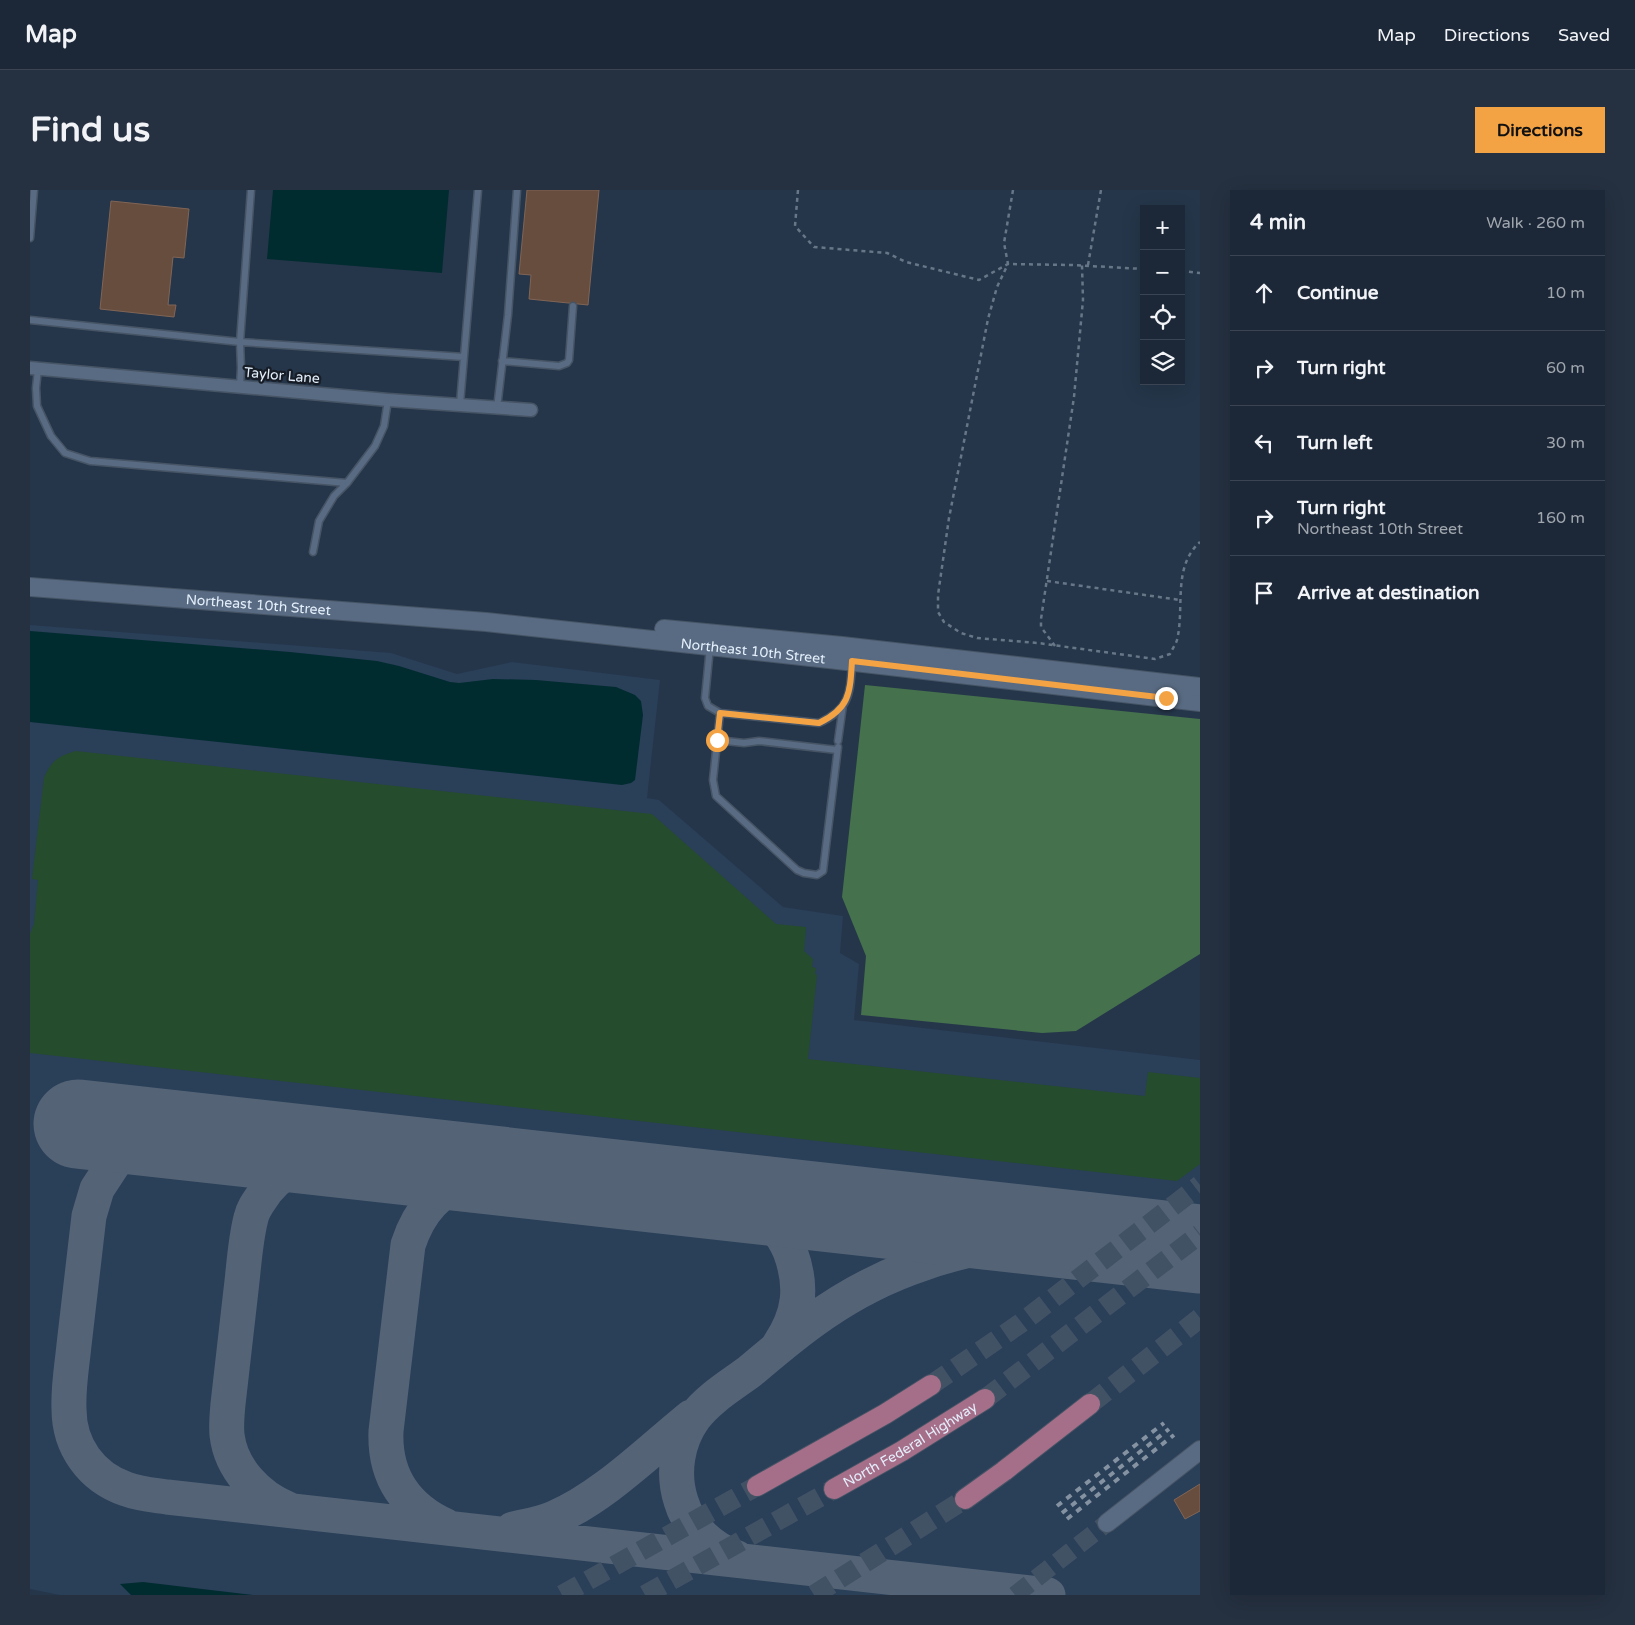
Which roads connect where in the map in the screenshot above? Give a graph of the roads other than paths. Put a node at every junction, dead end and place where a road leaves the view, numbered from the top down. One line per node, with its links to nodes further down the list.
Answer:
1 (34, 190): 5 (lane)
2 (251, 190): 8 (lane)
3 (478, 190): 9 (lane)
4 (517, 190): 10 (lane)
5 (30, 238)
6 (573, 306): 10 (lane)
7 (30, 320): 8 (lane)
8 (240, 342): 9 (lane); 12 (lane)
9 (464, 357): 14 (lane)
10 (502, 361): 15 (lane)
11 (34, 369): 12 (street, Taylor Lane); 17 (lane)
12 (240, 386): 13 (street, Taylor Lane)
13 (388, 400): 14 (street, Taylor Lane); 17 (lane)
14 (460, 404): 15 (street, Taylor Lane)
15 (498, 408): 16 (street, Taylor Lane)
16 (531, 410)
17 (347, 483): 18 (lane)
18 (313, 552)
19 (30, 587): 20 (street, Northeast 10th Street)
20 (486, 622): 21 (street, Northeast 10th Street); 22 (street, Northeast 10th Street)
21 (710, 646): 23 (street, Northeast 10th Street); 28 (lane)
22 (884, 651): 23 (street); 25 (street, Northeast 10th Street)
23 (852, 661): 25 (street, Northeast 10th Street); 27 (lane)
24 (1200, 687): 25 (street, Northeast 10th Street)
25 (1166, 691): 26 (street, Northeast 10th Street)
26 (1200, 702)
27 (843, 705): 28 (lane); 30 (lane)
28 (720, 713): 29 (lane)
29 (717, 740): 30 (lane); 30 (lane)
30 (838, 746)
31 (931, 1385): 35 (main road)
32 (985, 1399): 36 (main road, North Federal Highway)
33 (1090, 1404): 37 (main road)
34 (1200, 1450): 38 (street)
35 (757, 1486)
36 (834, 1489)
37 (965, 1499)
38 (1106, 1523)

